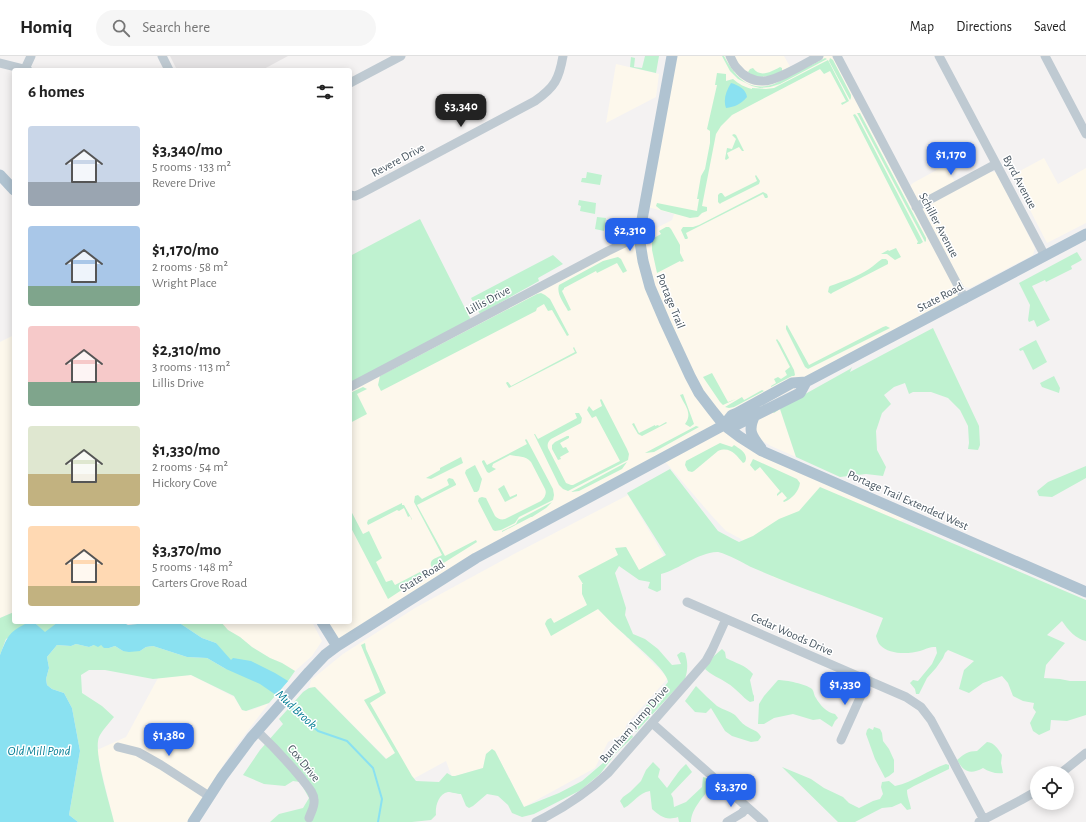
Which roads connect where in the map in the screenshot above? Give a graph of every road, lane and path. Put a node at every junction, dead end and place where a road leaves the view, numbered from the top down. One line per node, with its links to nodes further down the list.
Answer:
1 (31, 56): 13 (street)
2 (162, 56): 14 (street)
3 (401, 56): 15 (street)
4 (563, 56): 20 (street, Revere Drive)
5 (672, 56): 23 (main road, Portage Trail)
6 (730, 56): 7 (street)
7 (819, 56)
8 (837, 56): 21 (street, Schiller Avenue)
9 (939, 56): 17 (street, Byrd Avenue)
10 (1045, 56): 16 (street)
11 (0, 63): 12 (street)
12 (22, 68)
13 (27, 68)
14 (169, 68)
15 (352, 82)
16 (1086, 134)
17 (996, 164): 21 (street); 24 (street, Byrd Avenue)
18 (0, 174): 19 (main road)
19 (12, 188)
20 (352, 195)
21 (916, 207): 25 (street, Schiller Avenue)
22 (1086, 234): 24 (main road, State Road)
23 (639, 236): 27 (street, Lillis Drive); 29 (main road, Portage Trail)
24 (1045, 256): 25 (main road, State Road)
25 (965, 299): 26 (main road, State Road)
26 (806, 382): 28 (main road, State Road); 29 (main road, State Road)
27 (352, 386)
28 (755, 415): 29 (main road, State Road); 30 (main road)
29 (724, 425): 30 (main road, Portage Trail Extended West); 35 (main road, State Road)
30 (762, 451): 31 (main road, Portage Trail Extended West)
31 (1086, 592)
32 (688, 602): 33 (street, Cedar Woods Drive)
33 (726, 619): 36 (street, Cedar Woods Drive); 37 (street, Burnham Jump Drive)
34 (323, 624): 35 (main road)
35 (337, 646): 38 (main road, State Road)
36 (868, 680): 39 (street); 48 (street, Cedar Woods Drive)
37 (652, 723): 45 (street); 47 (street, Burnham Jump Drive)
38 (257, 731): 44 (main road, State Road); 46 (street, Cox Drive)
39 (842, 740)
40 (118, 747): 44 (street)
41 (1086, 753): 42 (street)
42 (1070, 766)
43 (1030, 794): 48 (street)
44 (209, 796): 49 (main road, State Road)
45 (747, 807): 50 (street); 51 (street)
46 (309, 818)
47 (538, 821)
48 (982, 821)
49 (193, 822)
50 (727, 822)
51 (764, 822)

